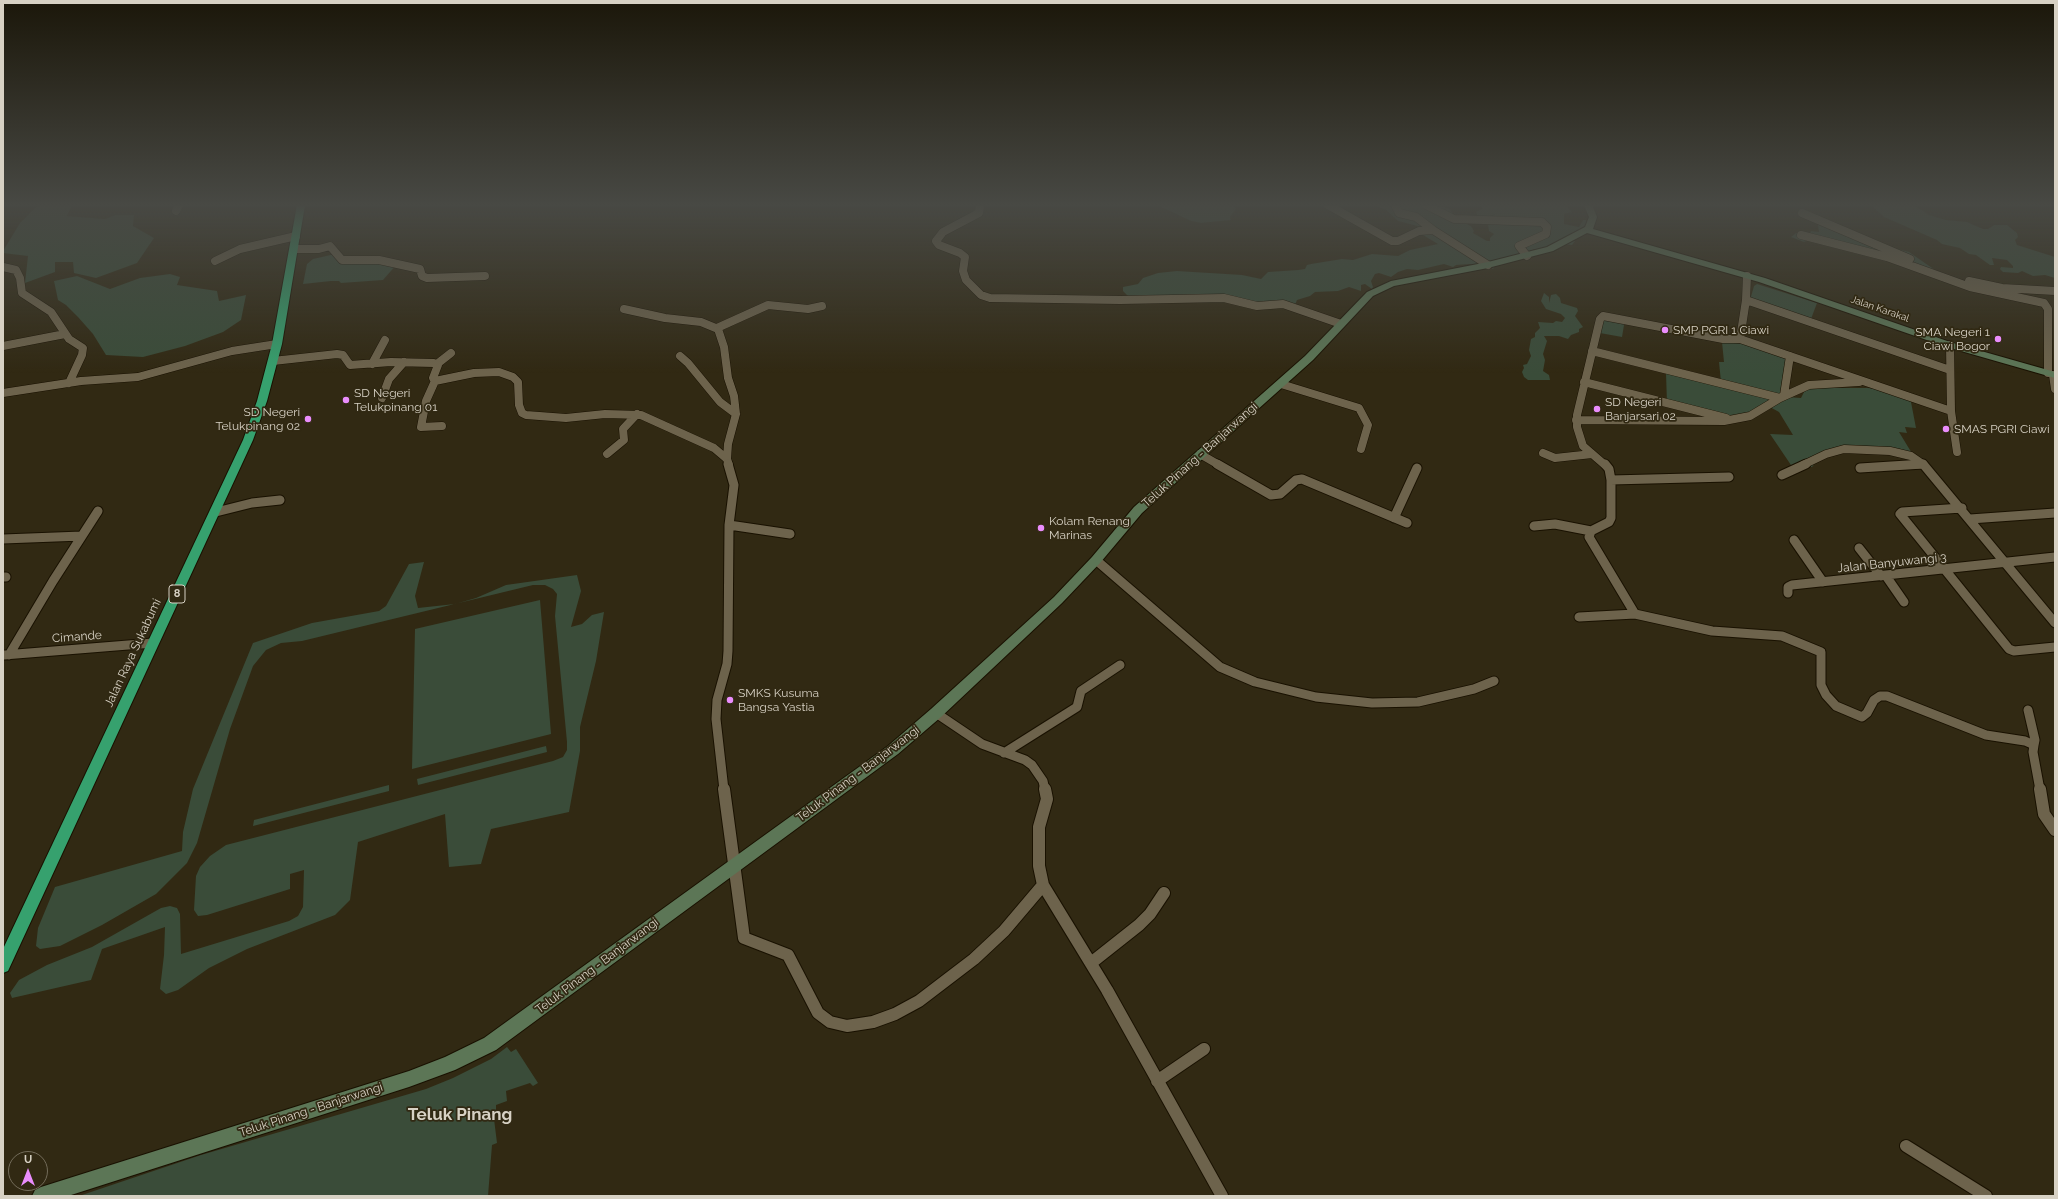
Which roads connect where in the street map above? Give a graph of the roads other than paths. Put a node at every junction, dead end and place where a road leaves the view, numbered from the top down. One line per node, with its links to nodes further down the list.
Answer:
1 (292, 261): 22 (highway, Jalan Raya Sukabumi / 8)
2 (383, 261): 11 (street)
3 (966, 261): 17 (street)
4 (1482, 261): 9 (street)
5 (1506, 261): 9 (main road, Teluk Pinang - Banjarwangi)
6 (1695, 261): 12 (main road, Jalan Karakal)
7 (1897, 261): 34 (street)
8 (1915, 261): 13 (street)
9 (1488, 265): 17 (main road, Teluk Pinang - Banjarwangi)
10 (3, 267): 19 (street)
11 (485, 276)
12 (1747, 276): 14 (street); 23 (main road, Jalan Karakal)
13 (2055, 291)
14 (1746, 300): 20 (street); 33 (street)
15 (822, 306): 18 (street)
16 (624, 308): 18 (street)
17 (1341, 324): 39 (main road, Teluk Pinang - Banjarwangi)
18 (717, 328): 46 (street)
19 (66, 334): 24 (street); 38 (street)
20 (1740, 339): 25 (street); 28 (street)
21 (385, 340): 31 (street)
22 (277, 344): 29 (highway, Jalan Raya Sukabumi / 8); 38 (street)
23 (1950, 345): 33 (street); 34 (main road, Jalan Karakal)
24 (3, 346)
25 (1592, 351): 36 (street); 42 (street)
26 (451, 353): 32 (street)
27 (680, 356): 46 (street)
28 (1790, 356): 37 (street); 42 (street)
29 (273, 361): 31 (street); 66 (highway, Jalan Raya Sukabumi / 8)
30 (404, 362): 31 (street); 32 (street); 43 (street)
31 (372, 364)
32 (438, 364): 35 (street)
33 (1950, 370): 44 (street)
34 (2052, 375): 40 (street)
35 (435, 381): 45 (street); 49 (street)
36 (1584, 382): 47 (street); 48 (street)
37 (1866, 382): 42 (street); 44 (street)
38 (69, 383): 41 (street)
39 (1281, 384): 50 (street); 54 (main road, Teluk Pinang - Banjarwangi)
40 (2055, 389)
41 (3, 393)
42 (1782, 396): 48 (street)
43 (382, 398)
44 (1951, 411): 51 (street)
45 (637, 414): 53 (street); 56 (street)
46 (736, 414): 56 (street)
47 (1576, 420): 48 (street); 55 (street)
48 (1734, 420)
49 (442, 426)
50 (1361, 449)
51 (1957, 452)
52 (1543, 453): 55 (street)
53 (607, 454)
54 (1200, 454): 68 (street); 80 (main road, Teluk Pinang - Banjarwangi)
55 (1592, 454): 62 (street)
56 (727, 459): 71 (street)
57 (1923, 464): 59 (street); 60 (street); 64 (street)
58 (1417, 468): 68 (street)
59 (1860, 468)
60 (1782, 475)
61 (1728, 477): 62 (street)
62 (1612, 480): 73 (street)
63 (280, 500): 66 (street)
64 (1962, 508): 69 (street); 82 (street)
65 (98, 511): 75 (street)
66 (216, 512): 90 (highway, Jalan Raya Sukabumi / 8)
67 (2055, 513): 69 (street)
68 (1394, 518): 70 (street)
69 (1970, 519): 81 (street)
70 (1408, 523)
71 (729, 525): 74 (street); 100 (street)
72 (1534, 526): 73 (street)
73 (1591, 530): 87 (street)
74 (790, 534)
75 (82, 536): 76 (street); 92 (street)
76 (3, 539)
77 (1794, 540): 84 (street)
78 (1859, 548): 83 (street)
79 (2055, 557): 81 (street, Jalan Banyuwangi 3)
80 (1096, 560): 94 (street); 96 (main road, Teluk Pinang - Banjarwangi)
81 (2005, 563): 82 (street, Jalan Banyuwangi 3); 89 (street)
82 (1945, 569): 83 (street, Jalan Banyuwangi 3); 91 (street)
83 (1883, 576): 84 (street, Jalan Banyuwangi 3); 86 (street)
84 (1823, 582): 85 (street, Jalan Banyuwangi 3)
85 (1788, 593)
86 (1904, 602)
87 (1634, 614): 88 (street); 97 (street)
88 (1579, 617)
89 (2055, 623)
90 (153, 643): 92 (street, Cimande); 104 (highway, Jalan Raya Sukabumi / 8)
91 (2055, 647)
92 (6, 655)
93 (1120, 665): 98 (street)
94 (1494, 681)
95 (2028, 710): 97 (street)
96 (936, 713): 98 (street); 100 (main road, Teluk Pinang - Banjarwangi)
97 (2034, 745): 99 (street)
98 (1004, 753): 101 (street)
99 (2055, 830)
100 (732, 866): 101 (street); 108 (main road, Teluk Pinang - Banjarwangi)
101 (1043, 885): 103 (street)
102 (1164, 893): 103 (street)
103 (1091, 963): 106 (street)
104 (3, 966)
105 (1204, 1049): 106 (street)
106 (1157, 1081): 109 (street)
107 (1906, 1146): 110 (street)
108 (41, 1196)
109 (1222, 1196)
110 (1986, 1196)

